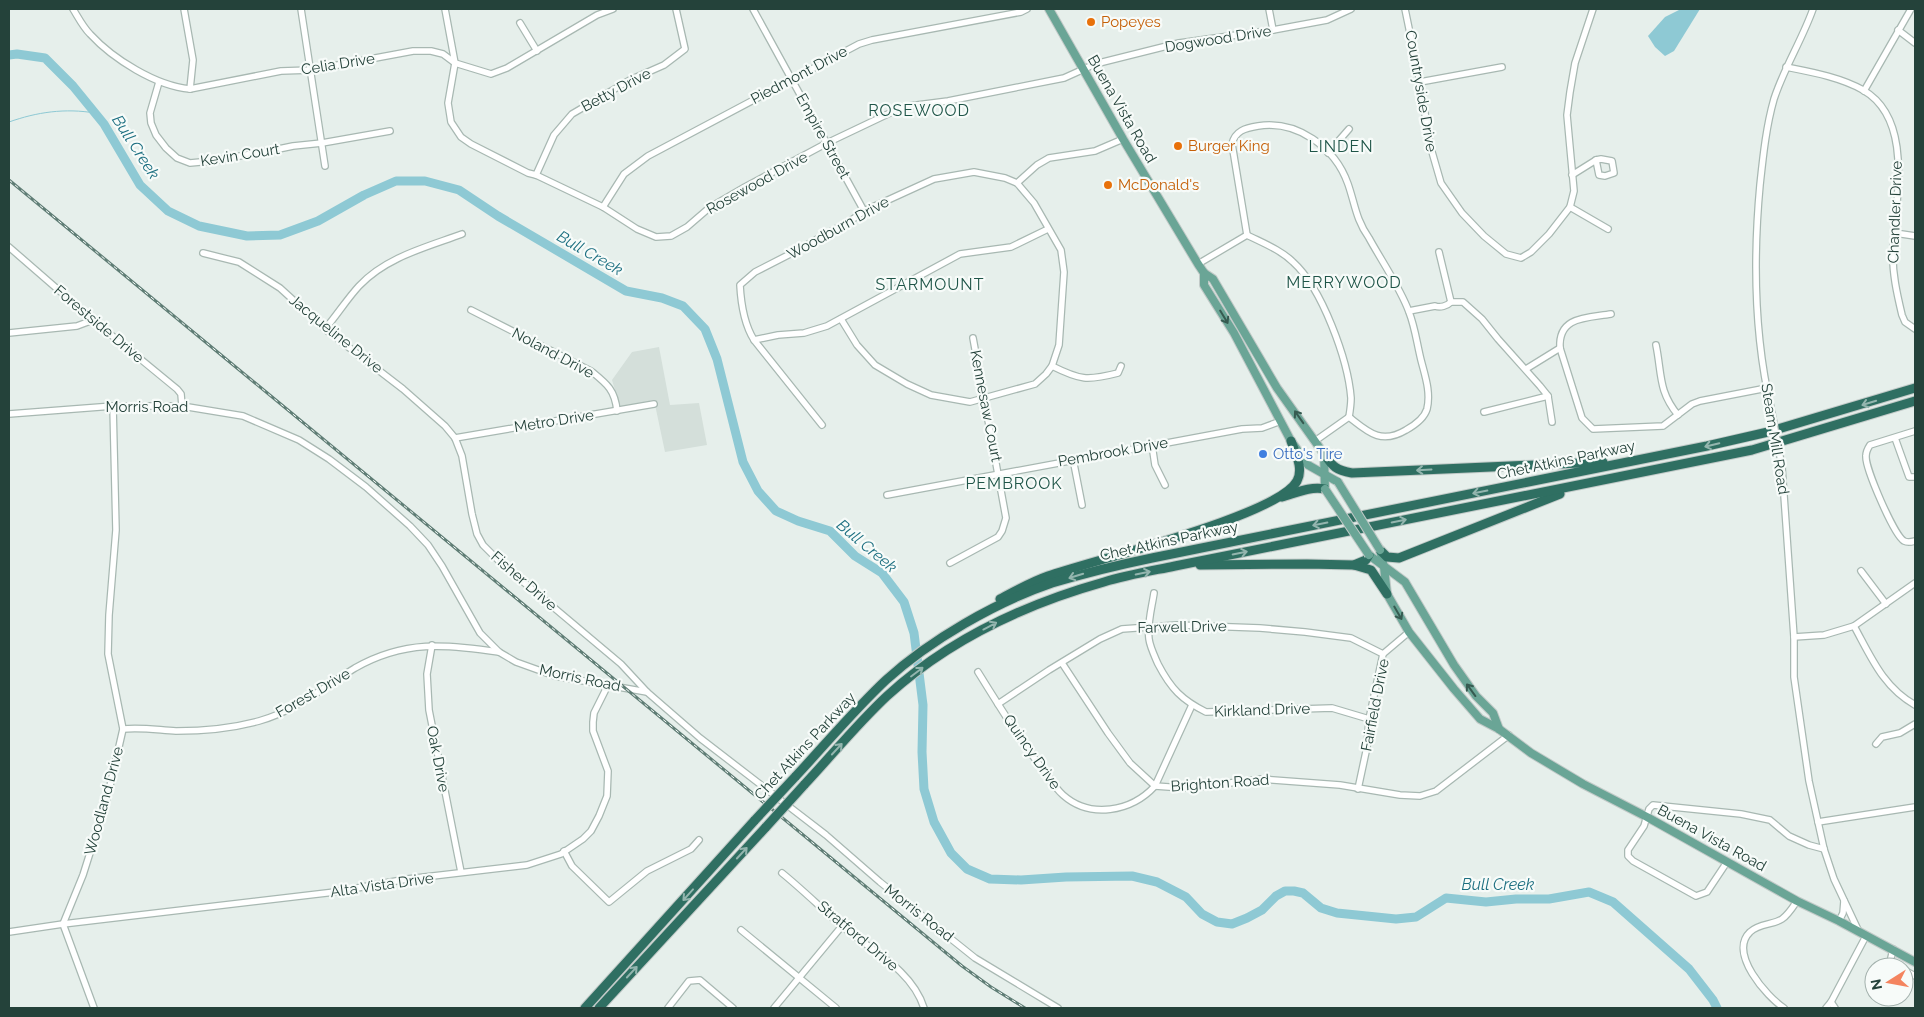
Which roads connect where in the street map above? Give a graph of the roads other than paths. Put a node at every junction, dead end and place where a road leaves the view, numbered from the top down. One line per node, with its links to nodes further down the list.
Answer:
1 (73, 9): 27 (street, Celia Drive)
2 (184, 9): 29 (street)
3 (301, 9): 24 (street)
4 (445, 9): 21 (street, Rosewood Drive)
5 (612, 9): 20 (street, Celia Drive)
6 (676, 9): 40 (street, Betty Drive)
7 (754, 9): 26 (street, Empire Street)
8 (1027, 9): 26 (street, Piedmont Drive)
9 (1049, 9): 25 (main road, Buena Vista Road)
10 (1269, 9): 17 (street)
11 (1351, 9): 17 (street, Dogwood Drive)
12 (1405, 9): 28 (street, Countryside Drive)
13 (1593, 9): 39 (street)
14 (1813, 9): 23 (street, Steam Mill Road)
15 (1911, 9): 18 (street)
16 (520, 23): 20 (street)
17 (1273, 30): 25 (street, Dogwood Drive)
18 (1898, 30): 19 (street); 30 (street)
19 (1915, 43)
20 (537, 51): 21 (street, Celia Drive)
21 (455, 63): 24 (street, Celia Drive); 40 (street, Rosewood Drive)
22 (1502, 67): 28 (street)
23 (1786, 67): 30 (street, Chandler Drive); 72 (street, Steam Mill Road)
24 (311, 70): 29 (street, Celia Drive); 34 (street)
25 (1084, 70): 33 (main road, Buena Vista Road); 35 (street, Rosewood Drive)
26 (792, 79): 35 (street, Empire Street); 42 (street, Piedmont Drive)
27 (160, 82): 29 (street, Celia Drive); 34 (street, Kevin Court)
28 (1420, 82): 43 (street, Countryside Drive)
29 (190, 89)
30 (1864, 91): 47 (street, Chandler Drive)
31 (1348, 129): 36 (street)
32 (390, 131): 34 (street, Kevin Court)
33 (1123, 139): 41 (street); 54 (main road, Buena Vista Road)
34 (322, 143): 38 (street)
35 (828, 143): 42 (street, Rosewood Drive); 44 (street, Empire Street)
36 (1328, 153): 49 (street); 58 (street)
37 (1596, 160): 39 (street)
38 (325, 166)
39 (1572, 174): 43 (street)
40 (536, 175): 42 (street, Rosewood Drive)
41 (1017, 183): 44 (street, Woodburn Drive); 45 (street)
42 (603, 207)
43 (1570, 207): 46 (street)
44 (864, 211): 66 (street, Woodburn Drive)
45 (1048, 229): 60 (street); 69 (street)
46 (1608, 229)
47 (1895, 233): 50 (street); 62 (street, Chandler Drive)
48 (462, 234): 63 (street)
49 (1247, 235): 54 (street); 84 (street)
50 (1915, 236)
51 (9, 247): 61 (street, Forestside Drive)
52 (1439, 252): 56 (street)
53 (203, 253): 63 (street, Jacqueline Drive)
54 (1198, 264): 55 (main road, Buena Vista Road)
55 (1204, 273): 85 (main road, Buena Vista Road, one-way to 85); 92 (main road, Buena Vista Road, one-way to 55)
56 (1451, 302): 58 (street); 71 (street)
57 (470, 310): 80 (street, Noland Drive)
58 (1409, 311): 84 (street)
59 (1611, 314): 68 (street)
60 (841, 319): 66 (street); 75 (street)
61 (93, 320): 64 (street); 79 (street, Forestside Drive)
62 (1915, 328)
63 (325, 329): 89 (street, Jacqueline Drive)
64 (9, 333)
65 (972, 338): 75 (street, Kennesaw Court)
66 (754, 340): 87 (street, Woodburn Drive)
67 (1656, 345): 83 (street)
68 (1560, 348): 71 (street); 83 (street)
69 (1052, 366): 70 (street); 75 (street)
70 (1121, 366)
71 (1526, 369): 74 (street)
72 (1767, 388): 83 (street); 122 (street, Steam Mill Road, bridge)
73 (1915, 388): 96 (highway, Chet Atkins Parkway, one-way to 96)
74 (1548, 396): 81 (street); 86 (street)
75 (983, 397): 97 (street, Kennesaw Court)
76 (1915, 401): 98 (highway, Chet Atkins Parkway)
77 (654, 404): 80 (street, Metro Drive)
78 (113, 406): 79 (street, Morris Road); 82 (street, Morris Road); 136 (street, Woodland Drive)
79 (182, 406): 124 (street, Morris Road)
80 (617, 411): 89 (street, Metro Drive)
81 (1484, 412)
82 (9, 414)
83 (1678, 415)
84 (1349, 417): 92 (street)
85 (1280, 421): 91 (main road, Buena Vista Road); 93 (street, Pembrook Drive)
86 (1552, 422)
87 (822, 426)
88 (1915, 431): 90 (street)
89 (455, 438): 129 (street, Fisher Drive)
90 (1895, 438): 100 (street); 106 (street)
91 (1291, 441): 99 (main road, Buena Vista Road); 104 (highway)
92 (1315, 441): 94 (main road, Buena Vista Road)
93 (1152, 445): 95 (street, Pembrook Drive); 101 (street)
94 (1324, 454): 96 (highway, one-way to 94); 99 (main road, Buena Vista Road)
95 (1073, 459): 97 (street, Pembrook Drive); 105 (street)
96 (1630, 461): 121 (highway, Chet Atkins Parkway, one-way to 121)
97 (999, 473): 103 (street, Pembrook Drive); 109 (street, Kennesaw Court)
98 (1642, 473): 107 (highway); 111 (highway, Chet Atkins Parkway, one-way to 98)
99 (1326, 476): 102 (main road, Buena Vista Road); 107 (main road, Buena Vista Road, bridge)
100 (1915, 477)
101 (1164, 485)
102 (1325, 489): 104 (highway); 108 (main road, Buena Vista Road, bridge)
103 (887, 495)
104 (1277, 499): 121 (highway)
105 (1082, 505)
106 (1915, 541)
107 (1380, 550): 112 (main road, Buena Vista Road)
108 (1369, 556): 110 (highway); 112 (main road, Buena Vista Road)
109 (950, 563)
110 (1354, 565): 111 (highway); 116 (highway)
111 (1175, 566): 165 (highway, Chet Atkins Parkway, one-way to 111, bridge)
112 (1384, 567): 116 (main road, Buena Vista Road); 135 (main road, Buena Vista Road, one-way to 112)
113 (1861, 571): 117 (street)
114 (1915, 583): 117 (street)
115 (1154, 593): 118 (street, Kirkland Drive)
116 (1387, 594): 120 (main road, Buena Vista Road, one-way to 120)
117 (1886, 604): 119 (street)
118 (1149, 625): 125 (street, Farwell Drive); 126 (street, Farwell Drive); 131 (street, Kirkland Drive)
119 (1854, 626): 122 (street); 132 (street)
120 (1409, 632): 125 (street, Fairfield Drive); 135 (main road, Buena Vista Road)
121 (946, 634): 164 (highway, Chet Atkins Parkway, one-way to 164, bridge)
122 (1794, 637): 143 (street, Steam Mill Road)
123 (432, 645): 124 (street, Forest Drive); 136 (street, Forest Drive); 148 (street, Oak Drive)
124 (499, 652): 128 (street, Morris Road)
125 (1383, 654): 133 (street, Fairfield Drive)
126 (1062, 663): 130 (street, Farwell Drive); 139 (street, Brighton Road)
127 (978, 672): 130 (street, Quincy Drive)
128 (608, 685): 129 (street, Morris Road); 146 (street, Alta Vista Drive)
129 (647, 692): 171 (street, Morris Road)
130 (998, 704): 139 (street, Quincy Drive)
131 (1192, 705): 133 (street, Kirkland Drive); 139 (street, Quincy Drive)
132 (1915, 705)
133 (1369, 719): 140 (street, Fairfield Drive)
134 (1915, 724): 138 (street)
135 (1500, 728): 137 (main road, Buena Vista Road)
136 (123, 729): 153 (street, Woodland Drive)
137 (1510, 735): 140 (street, Brighton Road); 142 (main road, Buena Vista Road)
138 (1876, 744)
139 (1155, 786): 140 (street, Brighton Road)
140 (1358, 788)
141 (1915, 807): 143 (street)
142 (1647, 817): 145 (street); 147 (main road, Buena Vista Road); 147 (street)
143 (1818, 822): 145 (street, Steam Mill Road)
144 (699, 840): 146 (street)
145 (1824, 849): 151 (street, Steam Mill Road)
146 (564, 851): 148 (street, Alta Vista Drive)
147 (1727, 862): 150 (main road, Buena Vista Road)
148 (461, 872): 153 (street, Alta Vista Drive)
149 (782, 873): 154 (street, Stratford Drive)
150 (1797, 901): 152 (main road, Buena Vista Road); 172 (street)
151 (1844, 901): 152 (street); 157 (street, Steam Mill Road)
152 (1839, 921): 157 (main road, Buena Vista Road)
153 (63, 924): 156 (street, Alta Vista Drive); 163 (street)
154 (842, 926): 161 (street); 170 (street, Stratford Drive)
155 (741, 930): 161 (street)
156 (9, 932)
157 (1862, 934): 158 (main road, Buena Vista Road); 162 (street)
158 (1893, 949): 159 (street); 160 (main road, Buena Vista Road)
159 (1891, 957)
160 (1915, 962)
161 (800, 978): 168 (street); 169 (street)
162 (1831, 1002): 173 (street); 174 (street)
163 (94, 1008)
164 (584, 1008)
165 (599, 1008)
166 (668, 1008): 167 (street)
167 (733, 1008)
168 (774, 1008)
169 (836, 1008)
170 (924, 1008)
171 (1058, 1008)
172 (1784, 1008)
173 (1826, 1008)
174 (1835, 1008)

